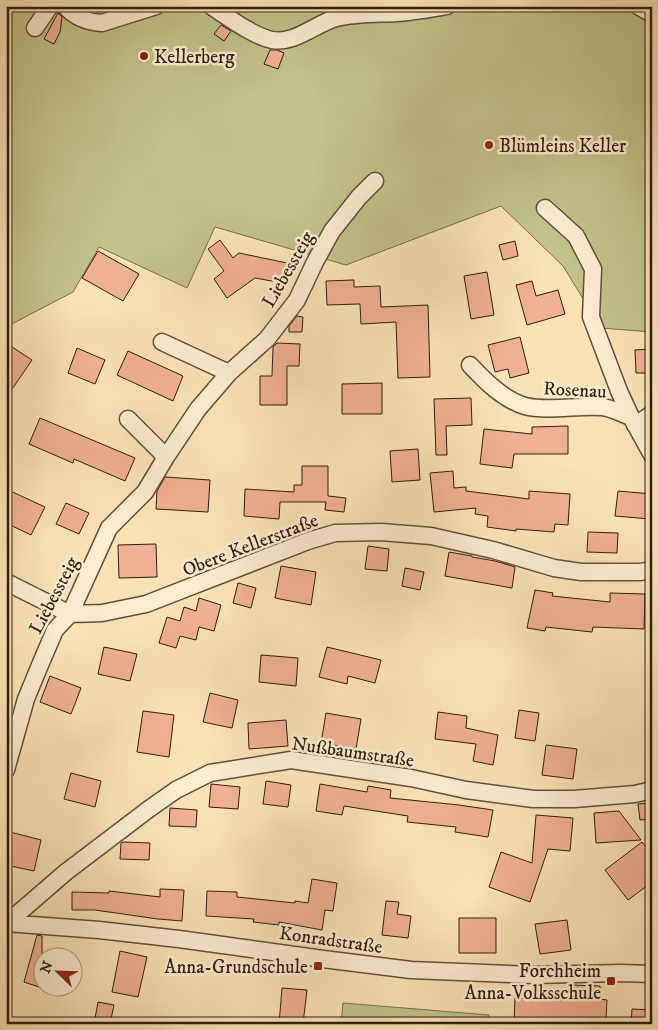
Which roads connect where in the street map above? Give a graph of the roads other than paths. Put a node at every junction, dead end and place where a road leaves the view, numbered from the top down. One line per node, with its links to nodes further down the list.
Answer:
1 (50, 6): 8 (street)
2 (65, 6): 3 (street)
3 (156, 6)
4 (211, 6): 5 (street)
5 (447, 6)
6 (638, 6): 7 (street)
7 (652, 14)
8 (35, 28)
9 (375, 181): 13 (street, Liebessteig)
10 (545, 208): 16 (street, Rosenau)
11 (162, 342): 13 (street)
12 (470, 365): 16 (street, Rosenau)
13 (229, 373): 18 (street, Liebessteig)
14 (652, 414): 16 (street)
15 (128, 419): 18 (street)
16 (633, 421): 17 (street, Rosenau)
17 (652, 455)
18 (166, 457): 21 (street, Liebessteig)
19 (652, 570): 21 (street, Obere Kellerstraße)
20 (6, 582): 21 (street)
21 (70, 614): 22 (street, Liebessteig)
22 (6, 770)
23 (652, 790): 24 (street, Nußbaumstraße)
24 (7, 923): 25 (street, Konradstraße)
25 (652, 974)

